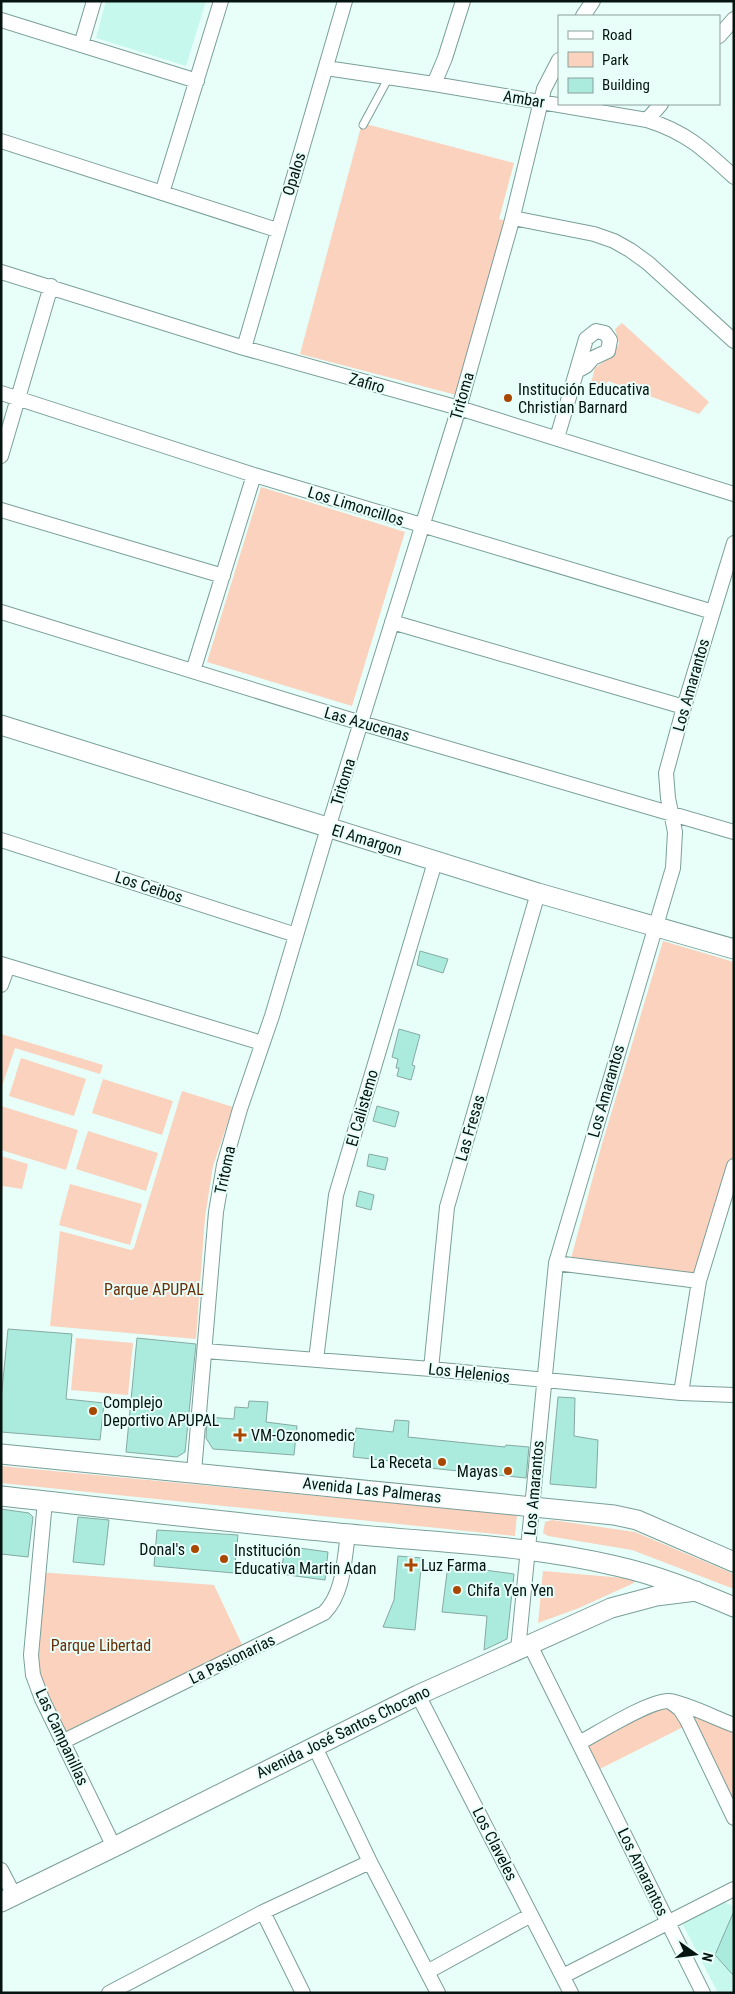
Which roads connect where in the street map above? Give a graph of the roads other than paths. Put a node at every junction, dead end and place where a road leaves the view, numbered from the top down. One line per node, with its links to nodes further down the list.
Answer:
1 (94, 1): 10 (street)
2 (221, 1): 14 (street)
3 (345, 1): 12 (street, Opalos)
4 (463, 1): 15 (street)
5 (593, 1): 6 (street)
6 (584, 15)
7 (734, 19): 9 (street)
8 (1, 20): 10 (street)
9 (720, 35)
10 (81, 45): 14 (street)
11 (558, 62): 16 (street, Tritoma)
12 (326, 68): 13 (street, Ambar); 26 (street, Opalos)
13 (389, 78): 15 (street, Ambar); 21 (lane)
14 (197, 81): 24 (street)
15 (434, 84): 16 (street, Ambar)
16 (541, 102): 17 (street, Ambar); 25 (street, Tritoma)
17 (558, 105)
18 (559, 105): 20 (street, Ambar)
19 (660, 105): 20 (street)
20 (647, 120): 23 (street, Ambar)
21 (363, 125)
22 (1, 141): 24 (street)
23 (734, 177)
24 (162, 193): 26 (street)
25 (512, 218): 29 (street); 34 (street, Tritoma)
26 (277, 230): 30 (street, Opalos)
27 (1, 272): 28 (street, Zafiro)
28 (51, 286): 30 (street, Zafiro); 33 (street)
29 (734, 341)
30 (244, 348): 34 (street, Zafiro)
31 (577, 371): 35 (street)
32 (1, 393): 33 (street, Los Limoncillos)
33 (19, 398): 36 (street); 37 (street, Los Limoncillos)
34 (459, 408): 35 (street, Zafiro); 40 (street, Tritoma)
35 (557, 438): 38 (street, Zafiro)
36 (1, 456)
37 (254, 475): 40 (street, Los Limoncillos); 42 (street)
38 (734, 494)
39 (1, 510): 42 (street)
40 (423, 526): 44 (street, Los Limoncillos); 45 (street, Tritoma)
41 (734, 544): 44 (street, Los Amarantos)
42 (223, 576): 46 (street)
43 (1, 612): 46 (street, Las Azucenas)
44 (713, 612): 47 (street, Los Amarantos)
45 (392, 622): 47 (street); 48 (street, Tritoma)
46 (194, 671): 48 (street, Las Azucenas)
47 (684, 707): 50 (street, Los Amarantos)
48 (361, 723): 50 (street, Las Azucenas); 51 (street, Tritoma)
49 (1, 725): 51 (street, El Amargon)
50 (672, 815): 52 (street, Las Azucenas); 56 (street, Los Amarantos)
51 (328, 828): 54 (street, El Amargon); 57 (street, Tritoma)
52 (734, 832)
53 (1, 840): 57 (street, Los Ceibos)
54 (435, 862): 55 (street, El Amargon); 67 (street, El Calistemo)
55 (538, 893): 56 (street, El Amargon); 68 (street, Las Fresas)
56 (657, 926): 58 (street, El Amargon); 64 (street, Los Amarantos)
57 (296, 935): 61 (street, Tritoma)
58 (734, 950)
59 (4, 964): 60 (street); 61 (street)
60 (1, 985)
61 (262, 1043): 66 (street, Tritoma)
62 (734, 1166): 63 (street)
63 (729, 1200): 65 (street)
64 (556, 1263): 65 (street); 69 (street, Los Amarantos)
65 (699, 1281): 70 (street)
66 (205, 1351): 67 (street, Los Helenios); 73 (street, Tritoma)
67 (316, 1360): 68 (street, Los Helenios)
68 (431, 1369): 69 (street, Los Helenios)
69 (544, 1381): 70 (street, Los Helenios); 76 (street, Los Amarantos)
70 (681, 1394): 71 (street, Los Helenios)
71 (734, 1395)
72 (1, 1454): 73 (street, Avenida Las Palmeras)
73 (194, 1472): 76 (street, Avenida Las Palmeras)
74 (1, 1496): 75 (street)
75 (46, 1501): 77 (street); 86 (street, Las Campanillas)
76 (532, 1506): 78 (street, Los Amarantos); 79 (street, Avenida Las Palmeras)
77 (348, 1534): 78 (street); 86 (street, La Pasionarias)
78 (528, 1550): 80 (street); 82 (street, Los Amarantos)
79 (734, 1562)
80 (696, 1591): 81 (street); 82 (street, Avenida José Santos Chocano)
81 (734, 1607)
82 (524, 1648): 83 (street, Avenida José Santos Chocano); 87 (street, Los Amarantos)
83 (418, 1695): 88 (street, Avenida José Santos Chocano); 96 (street, Los Claveles)
84 (670, 1701): 85 (street); 87 (street); 89 (street)
85 (734, 1725)
86 (64, 1741): 90 (street, Las Campanillas)
87 (579, 1742): 97 (street, Los Amarantos)
88 (314, 1746): 90 (street, Avenida José Santos Chocano); 91 (street)
89 (734, 1818)
90 (114, 1848): 94 (street, Avenida José Santos Chocano)
91 (370, 1862): 95 (street); 98 (street)
92 (1, 1870): 94 (street)
93 (734, 1889): 97 (street)
94 (8, 1899)
95 (263, 1912): 100 (street); 101 (street)
96 (531, 1915): 98 (street); 99 (street, Los Claveles)
97 (668, 1923): 99 (street); 104 (street, Los Amarantos)
98 (426, 1972): 102 (street)
99 (563, 1976): 103 (street, Los Claveles)
100 (109, 1993)
101 (304, 1993)
102 (438, 1993)
103 (571, 1993)
104 (703, 1993)

